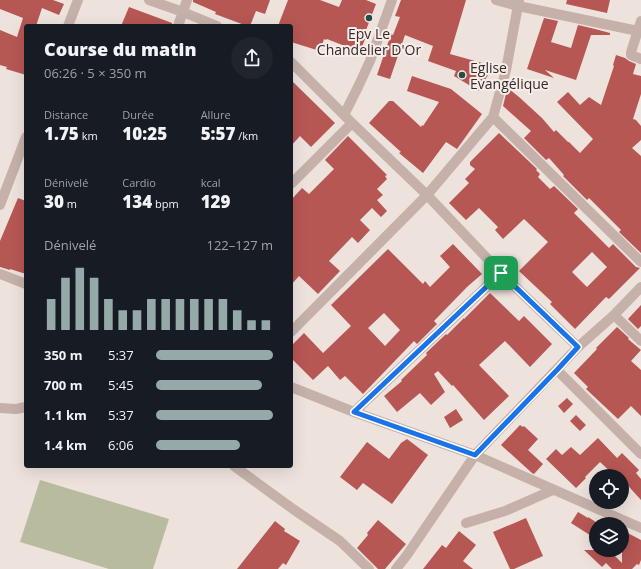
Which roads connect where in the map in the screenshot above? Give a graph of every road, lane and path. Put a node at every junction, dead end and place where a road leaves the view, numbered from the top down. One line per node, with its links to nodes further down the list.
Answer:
1 (78, 0): 8 (street)
2 (149, 0): 7 (street)
3 (187, 0): 7 (street)
4 (392, 0): 14 (street)
5 (496, 0): 6 (street)
6 (518, 3): 11 (street); 15 (street)
7 (183, 12): 9 (street); 10 (street)
8 (69, 24)
9 (179, 24)
10 (212, 24)
11 (639, 26): 12 (street)
12 (641, 59)
13 (293, 64): 14 (street)
14 (344, 115): 16 (street)
15 (493, 117): 19 (street); 21 (street)
16 (352, 124): 18 (street); 19 (street)
17 (24, 142): 20 (street)
18 (293, 182)
19 (427, 195): 22 (street); 27 (street)
20 (0, 205)
21 (641, 262)
22 (501, 273): 29 (street); 34 (street)
23 (0, 274): 24 (street)
24 (24, 283)
25 (641, 287): 26 (street)
26 (614, 315): 28 (street); 29 (street)
27 (293, 328)
28 (641, 340)
29 (578, 347): 30 (street)
30 (557, 370): 35 (street); 36 (street)
31 (293, 388): 34 (street)
32 (24, 407): 33 (street)
33 (0, 408)
34 (354, 412): 36 (street)
35 (641, 454)
36 (475, 455): 38 (street); 42 (street)
37 (237, 468): 41 (street)
38 (552, 490): 39 (street); 40 (street)
39 (466, 523)
40 (641, 528)
41 (369, 569)
42 (396, 569)

